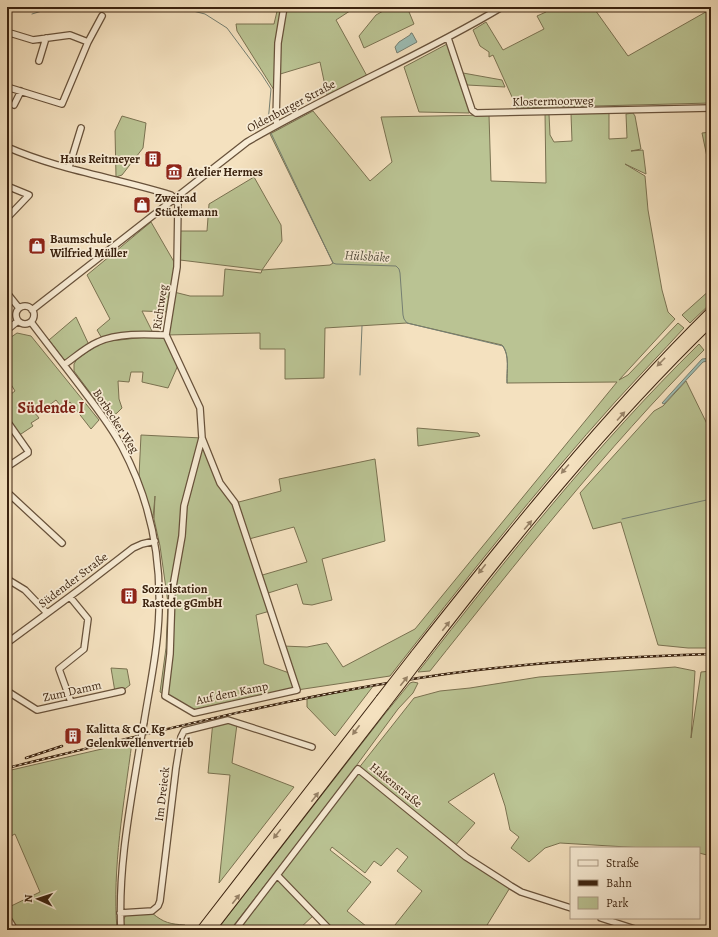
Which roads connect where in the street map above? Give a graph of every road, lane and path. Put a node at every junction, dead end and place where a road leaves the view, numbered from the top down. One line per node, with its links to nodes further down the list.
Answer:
1 (284, 7): 13 (street)
2 (502, 7): 6 (street, Oldenburger Straße)
3 (102, 16): 7 (street)
4 (7, 30): 5 (street)
5 (46, 38): 7 (street); 8 (street)
6 (448, 38): 12 (street, Klostermoorweg); 13 (street, Oldenburger Straße)
7 (88, 42): 10 (street)
8 (39, 61)
9 (7, 87): 10 (street)
10 (21, 91): 11 (street)
11 (14, 105)
12 (711, 108)
13 (277, 124): 18 (street, Oldenburger Straße)
14 (82, 128): 16 (street)
15 (7, 146): 16 (street)
16 (69, 167): 18 (street)
17 (7, 186): 19 (street)
18 (174, 198): 22 (street, Oldenburger Straße); 29 (street, Richtweg)
19 (7, 218)
20 (7, 293): 21 (street)
21 (19, 308): 22 (street); 24 (street)
22 (32, 310): 25 (street)
23 (711, 311): 27 (highway)
24 (18, 321): 25 (street); 28 (street)
25 (31, 322): 30 (street, Borbecker Weg)
26 (711, 322): 27 (highway)
27 (698, 329): 41 (highway, one-way to 27); 41 (highway, one-way to 41)
28 (7, 330)
29 (166, 335): 30 (street); 32 (street, Richtweg)
30 (64, 365): 35 (street, Borbecker Weg)
31 (7, 422): 33 (street)
32 (202, 438): 32 (street, Auf dem Kamp)
33 (7, 467)
34 (7, 492): 36 (street)
35 (155, 541): 38 (street, Südender Straße); 49 (street, Borbecker Weg, bridge)
36 (62, 542)
37 (7, 579): 39 (street)
38 (70, 597): 39 (street, Südender Straße); 44 (street)
39 (47, 613): 40 (street, Südender Straße)
40 (7, 643)
41 (419, 655): 45 (highway, bridge)
42 (7, 691): 44 (street, Zum Damm)
43 (122, 691): 44 (street, Zum Damm)
44 (71, 702)
45 (383, 702): 54 (highway, one-way to 54); 55 (highway, one-way to 45)
46 (312, 747): 49 (street, Im Dreieck)
47 (278, 876): 48 (street, Hakenstraße); 56 (street, Hakenstraße); 57 (street)
48 (570, 908)
49 (120, 913): 53 (street, Borbecker Weg)
50 (7, 917): 52 (street)
51 (604, 919): 58 (street)
52 (15, 930)
53 (121, 930)
54 (201, 930)
55 (211, 930)
56 (235, 930)
57 (330, 930)
58 (638, 930)

